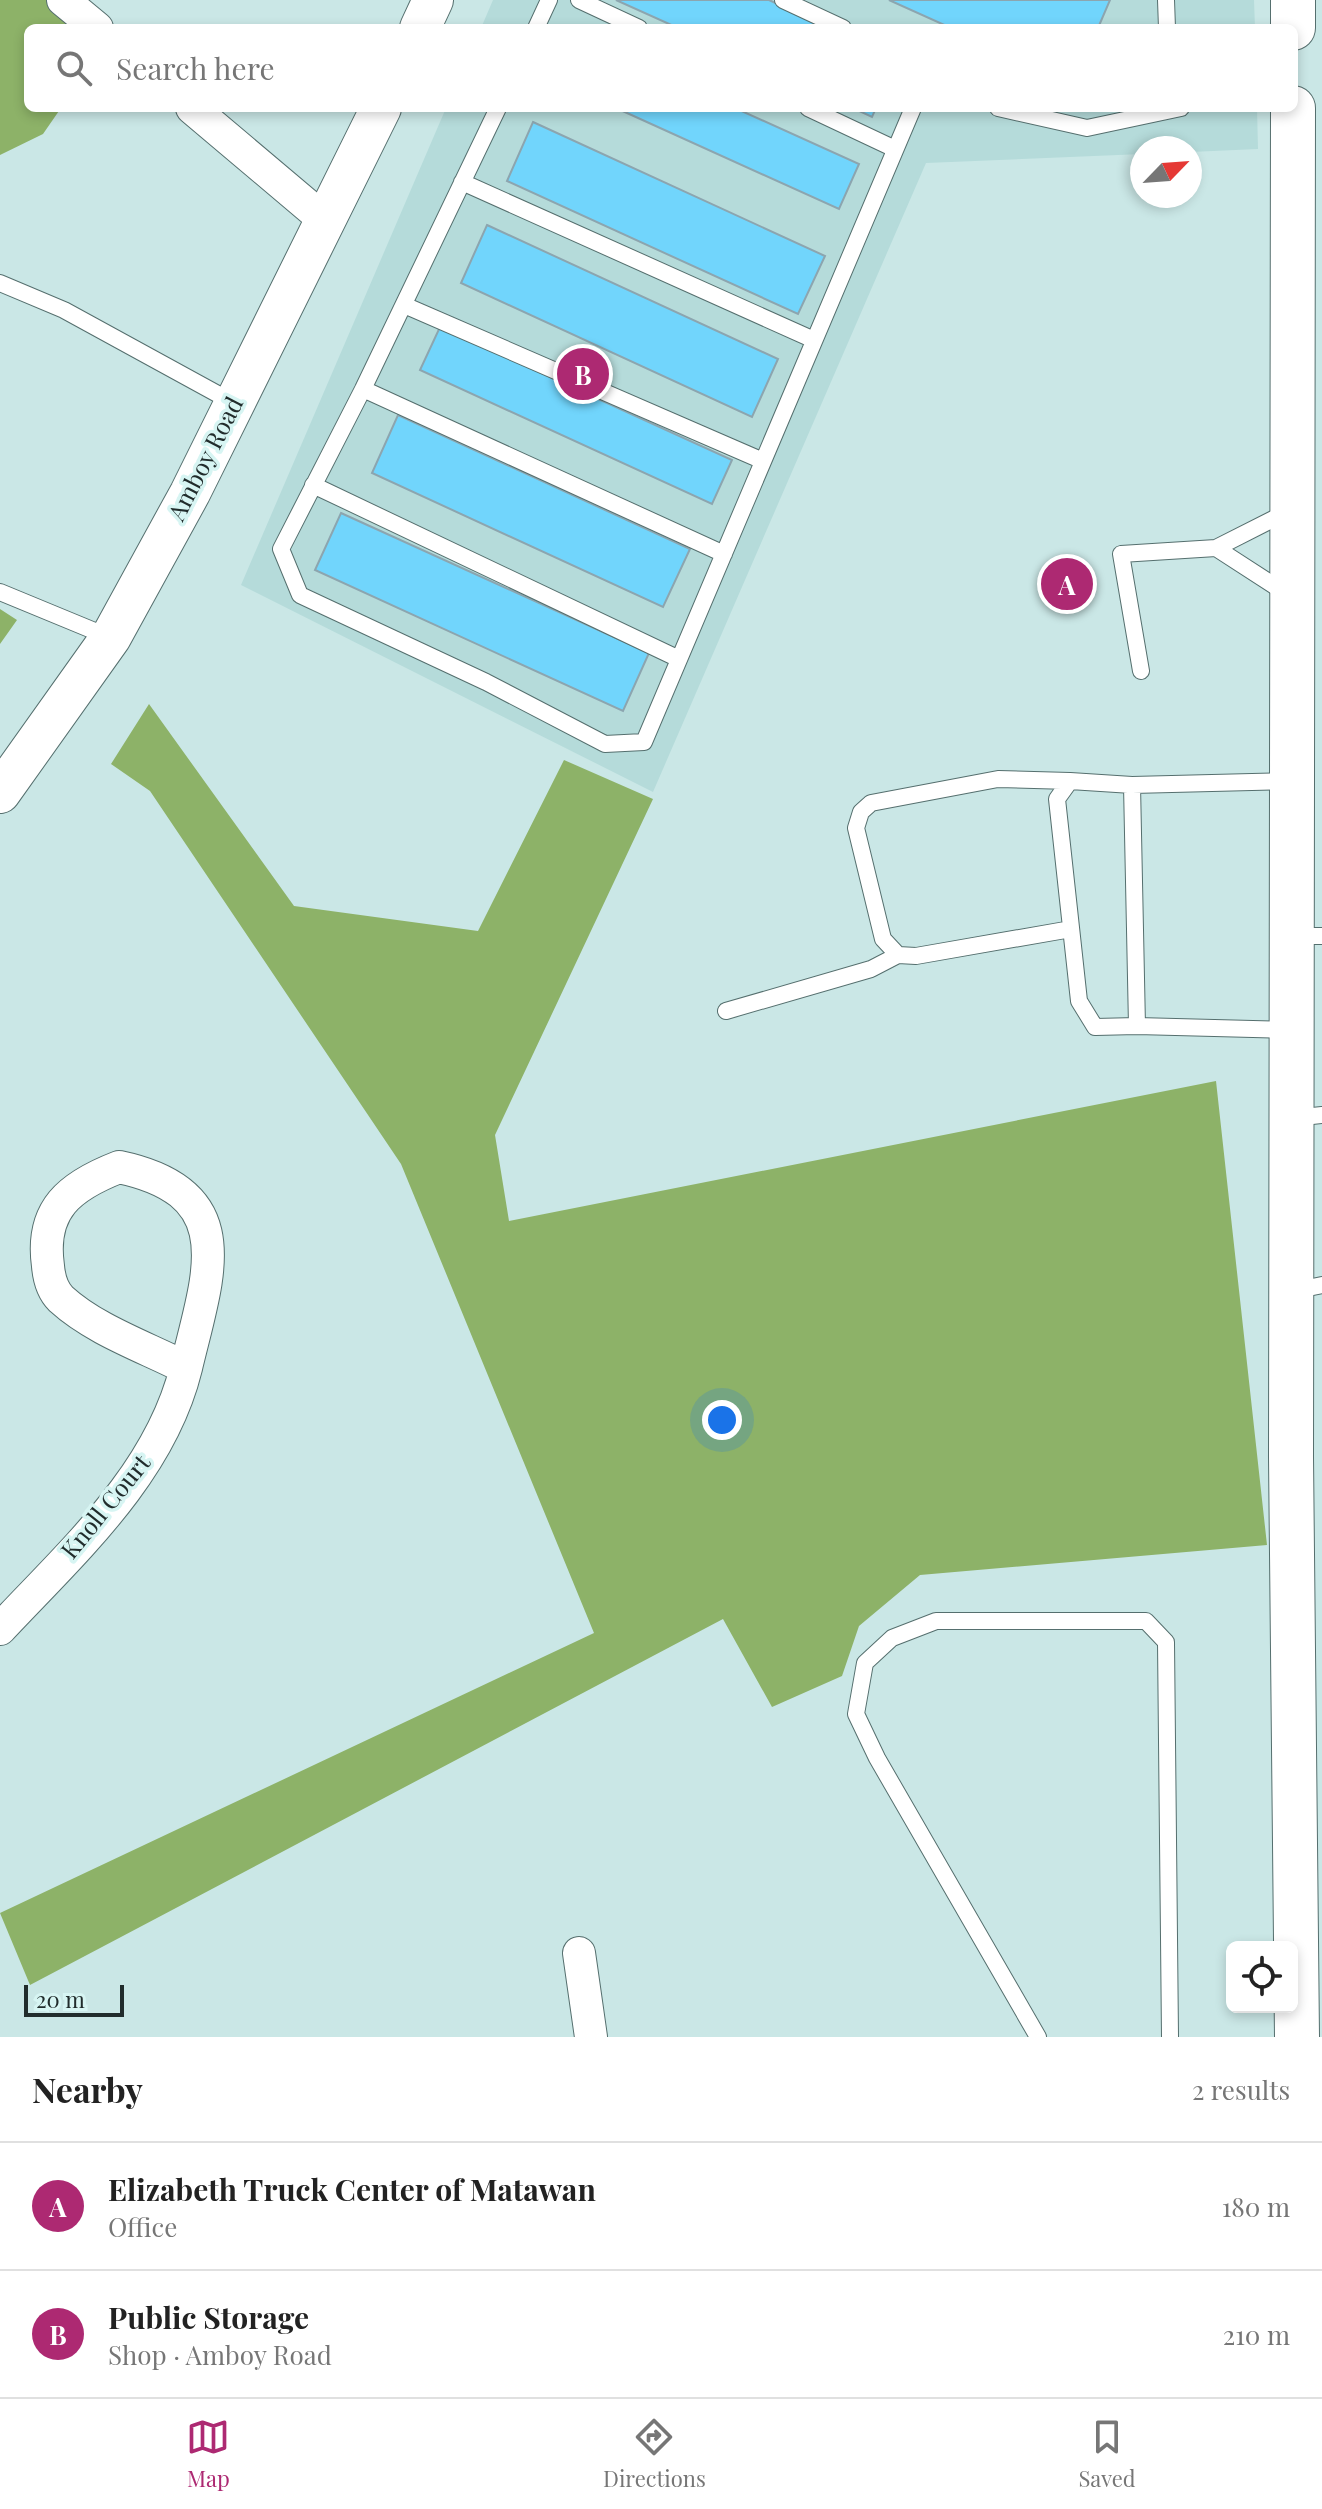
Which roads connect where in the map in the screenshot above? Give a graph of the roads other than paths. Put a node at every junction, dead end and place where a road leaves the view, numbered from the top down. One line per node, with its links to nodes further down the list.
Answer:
1 (63, 0): 8 (street)
2 (433, 0): 9 (street)
3 (549, 0): 10 (lane)
4 (579, 0): 11 (lane)
5 (783, 0): 12 (lane)
6 (1166, 0): 13 (lane)
7 (1293, 0): 14 (main road)
8 (92, 24)
9 (422, 24)
10 (538, 24)
11 (630, 24)
12 (834, 24)
13 (1167, 24)
14 (1293, 24)
15 (197, 112): 25 (street)
16 (379, 112): 25 (street, Amboy Road)
17 (496, 112): 24 (lane)
18 (816, 112): 23 (lane)
19 (911, 112): 23 (lane)
20 (1016, 112): 21 (lane)
21 (1157, 112)
22 (1293, 112): 33 (main road)
23 (895, 149): 28 (lane)
24 (462, 182): 27 (lane); 28 (lane)
25 (327, 222): 30 (street, Amboy Road)
26 (0, 283): 30 (lane)
27 (404, 305): 29 (lane); 31 (lane)
28 (814, 340): 31 (lane)
29 (363, 389): 32 (lane); 35 (lane)
30 (234, 403): 38 (street, Amboy Road)
31 (763, 461): 35 (lane)
32 (313, 485): 39 (lane); 39 (lane)
33 (1292, 509): 34 (lane); 37 (main road)
34 (1216, 548): 37 (lane); 40 (lane)
35 (724, 554): 39 (lane)
36 (0, 592): 38 (lane)
37 (1292, 597): 42 (main road)
38 (111, 637): 44 (street, Amboy Road)
39 (679, 659)
40 (1141, 671)
41 (1070, 781): 43 (lane); 45 (lane); 47 (lane)
42 (1292, 781): 43 (lane); 46 (main road)
43 (1132, 785): 49 (lane)
44 (0, 793)
45 (1071, 929): 47 (lane); 49 (lane)
46 (1307, 936): 50 (main road)
47 (898, 955): 48 (lane)
48 (726, 1011)
49 (1137, 1026): 50 (lane)
50 (1292, 1030): 51 (main road)
51 (1307, 1117): 52 (main road)
52 (1306, 1288): 59 (main road)
53 (186, 1368): 53 (street, Knoll Court); 54 (street, Knoll Court)
54 (0, 1629)
55 (579, 1953): 56 (street)
56 (591, 2037)
57 (1038, 2037): 58 (lane)
58 (1170, 2037)
59 (1297, 2037)

